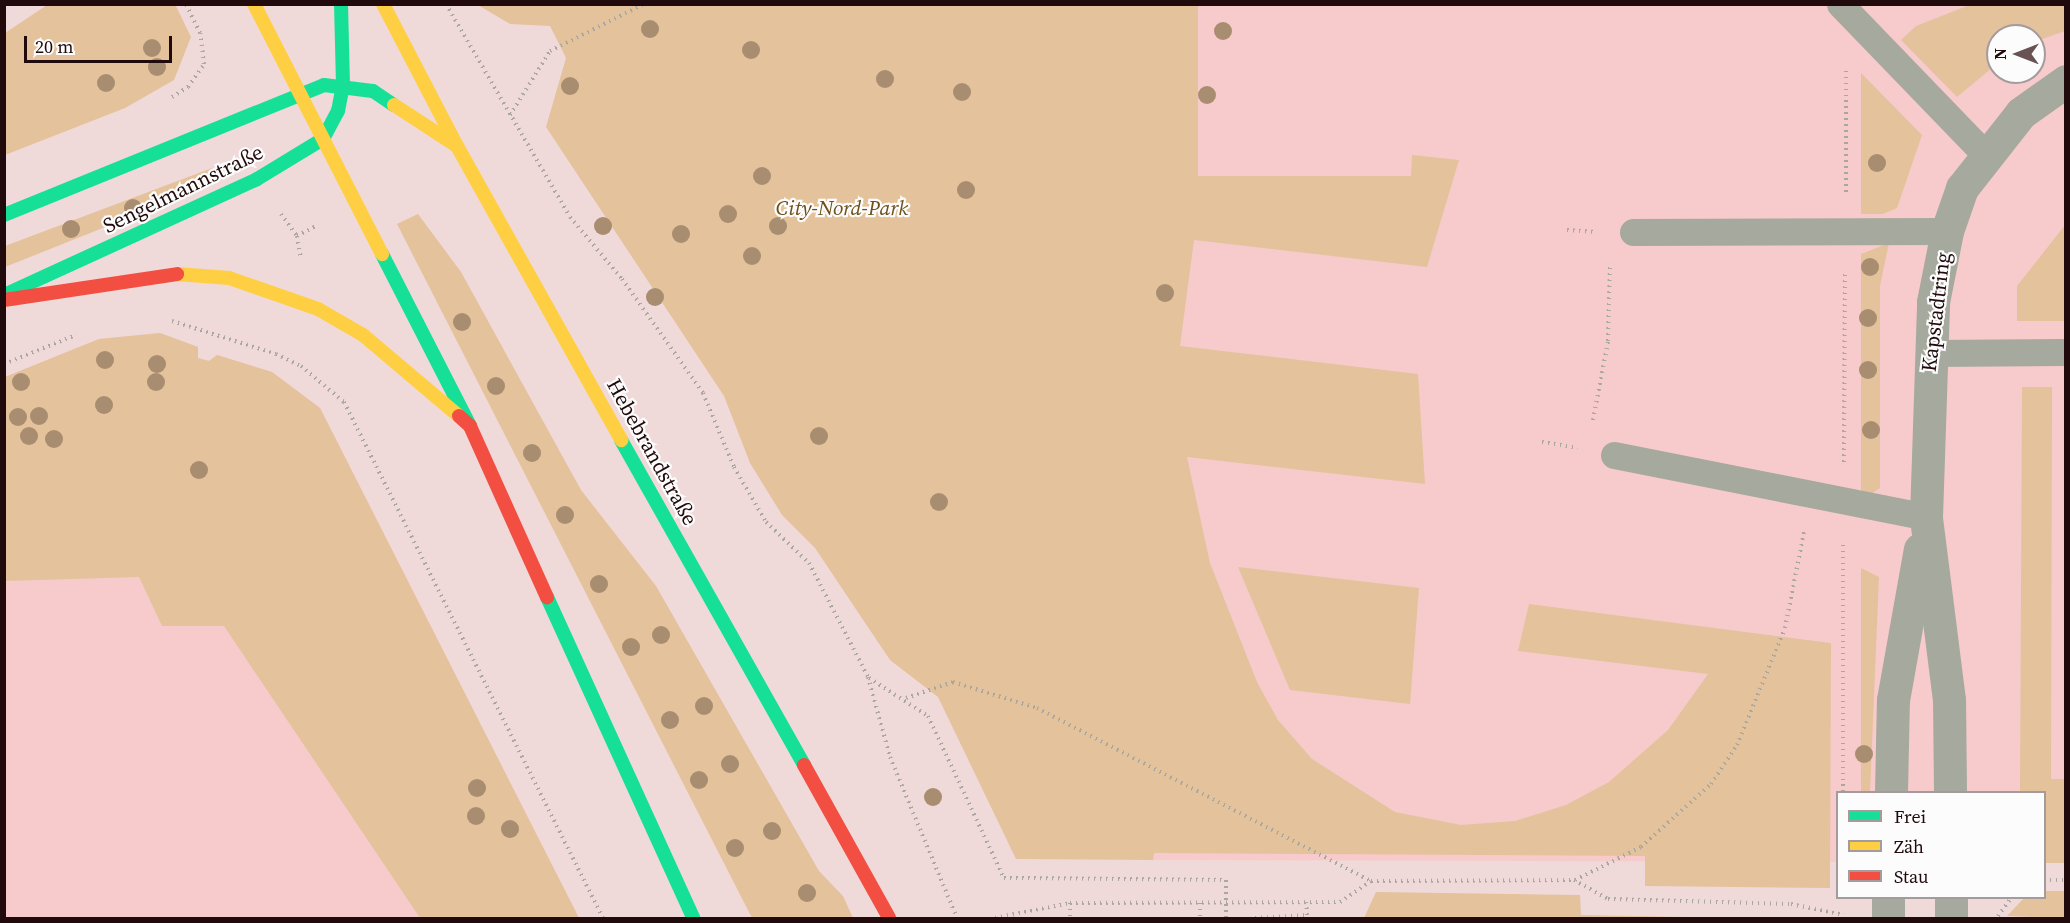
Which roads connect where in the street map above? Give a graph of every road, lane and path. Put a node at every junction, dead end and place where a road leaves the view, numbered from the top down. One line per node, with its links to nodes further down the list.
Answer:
1 (186, 4): 8 (path)
2 (341, 4): 10 (main road)
3 (383, 4): 14 (main road, Hebebrandstraße)
4 (446, 4): 12 (path)
5 (644, 4): 12 (path)
6 (256, 8): 11 (main road)
7 (1843, 9): 15 (lane); 18 (path)
8 (204, 64)
9 (2066, 81): 15 (street, Kapstadtring)
10 (343, 85): 11 (main road, Sengelmannstraße); 13 (main road); 14 (main road, Sengelmannstraße)
11 (300, 92): 13 (main road); 16 (main road, Sengelmannstraße)
12 (510, 115): 35 (path)
13 (323, 139): 23 (main road, Sengelmannstraße); 29 (main road)
14 (457, 146): 54 (main road, Hebebrandstraße)
15 (1986, 154): 19 (street, Kapstadtring)
16 (4, 215)
17 (319, 224): 22 (path)
18 (1846, 231): 19 (lane); 20 (lane); 33 (path)
19 (1947, 231): 27 (street, Kapstadtring)
20 (1633, 232)
21 (1610, 255): 30 (path)
22 (303, 270)
23 (4, 298): 29 (main road, Sengelmannstraße)
24 (162, 321): 52 (path)
25 (84, 332): 28 (path)
26 (2066, 352): 27 (lane)
27 (1930, 353): 34 (street, Kapstadtring)
28 (4, 364)
29 (470, 426): 53 (main road)
30 (1591, 430)
31 (1614, 455): 32 (lane)
32 (1811, 495): 33 (lane); 40 (path)
33 (1843, 501): 34 (lane); 37 (path)
34 (1926, 517): 38 (street, Kapstadtring); 39 (street, Kapstadtring)
35 (868, 678): 36 (path); 55 (path)
36 (906, 698): 43 (path); 59 (path, bridge)
37 (1843, 791)
38 (1891, 791)
39 (1950, 791)
40 (1574, 880): 43 (path); 50 (path)
41 (2046, 880): 42 (path)
42 (2066, 880)
43 (1371, 881): 47 (path)
44 (1888, 899): 61 (street)
45 (1951, 899): 62 (street)
46 (2010, 899): 51 (path)
47 (1306, 902): 49 (path); 60 (path)
48 (1070, 903): 49 (path); 56 (path); 57 (path)
49 (1200, 903): 58 (path)
50 (1841, 917)
51 (1999, 917)
52 (603, 918)
53 (693, 918)
54 (888, 918)
55 (957, 918)
56 (995, 918)
57 (1070, 918)
58 (1200, 918)
59 (1226, 918)
60 (1255, 918)
61 (1888, 918)
62 (1951, 918)

